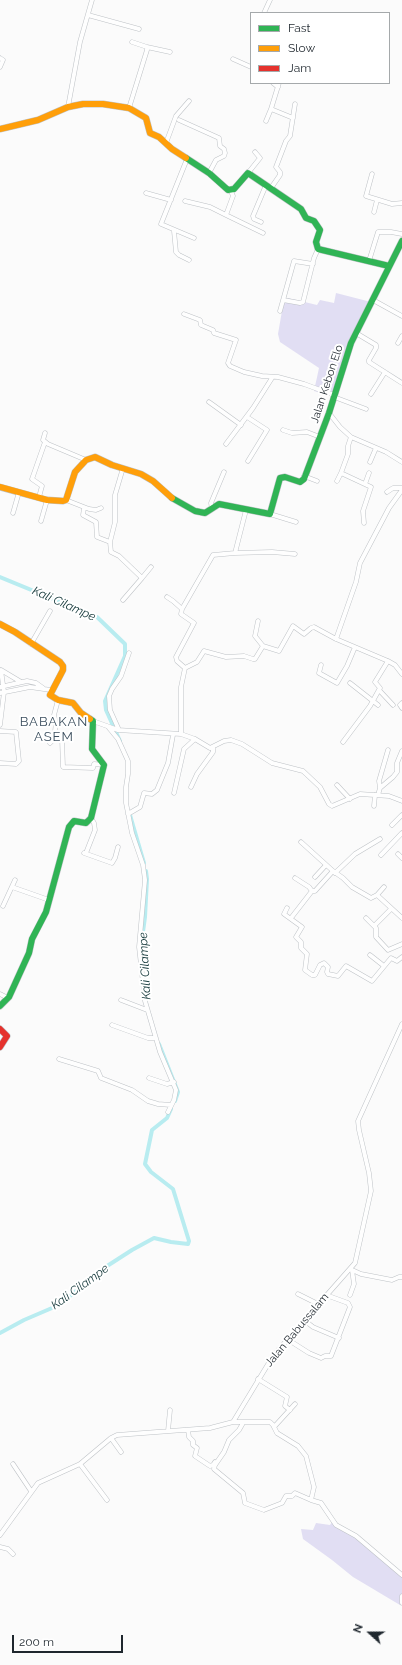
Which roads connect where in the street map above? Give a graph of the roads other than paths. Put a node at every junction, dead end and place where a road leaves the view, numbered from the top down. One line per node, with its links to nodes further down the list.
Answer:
1 (92, 0): 4 (street)
2 (270, 0): 3 (street)
3 (264, 12)
4 (88, 15): 5 (street); 16 (street)
5 (140, 29)
6 (132, 42): 7 (street)
7 (147, 47): 8 (street); 17 (street)
8 (170, 52)
9 (0, 58): 12 (street)
10 (233, 59): 11 (street)
11 (250, 67)
12 (0, 68)
13 (279, 85): 18 (street)
14 (189, 100): 23 (street)
15 (295, 104): 19 (street)
16 (68, 107): 17 (street); 22 (street)
17 (129, 108): 23 (street)
18 (271, 109): 19 (street); 21 (street)
19 (293, 118): 29 (street)
20 (179, 120): 26 (street)
21 (266, 121)
22 (0, 129)
23 (166, 143): 25 (street)
24 (255, 152): 27 (street)
25 (187, 159): 26 (street); 32 (street)
26 (209, 173): 30 (street)
27 (248, 173): 29 (street); 30 (street)
28 (372, 174): 33 (street)
29 (269, 186): 38 (street); 44 (street)
30 (231, 191): 37 (street)
31 (146, 194): 32 (street)
32 (171, 200): 39 (street)
33 (377, 200): 35 (street); 36 (street)
34 (185, 201): 37 (street)
35 (402, 203)
36 (374, 212)
37 (226, 215): 40 (street)
38 (261, 222)
39 (174, 231): 42 (street); 45 (street)
40 (263, 233)
41 (402, 234): 46 (street)
42 (194, 238)
43 (402, 241): 48 (street, Jalan Kebon Elo)
44 (318, 250): 46 (street); 47 (street)
45 (189, 260)
46 (369, 261): 48 (street)
47 (313, 264): 49 (street); 49 (street)
48 (389, 266): 50 (street, Jalan Kebon Elo)
49 (283, 300): 51 (street)
50 (373, 300): 53 (street); 54 (street, Jalan Kebon Elo)
51 (280, 311)
52 (184, 314): 58 (street)
53 (402, 316)
54 (356, 333): 57 (street); 61 (street, Jalan Kebon Elo)
55 (402, 336): 56 (street)
56 (398, 343)
57 (385, 372): 59 (street); 60 (street)
58 (272, 378): 61 (street); 65 (street)
59 (402, 383)
60 (371, 394)
61 (334, 396): 63 (street); 64 (street, Jalan Kebon Elo)
62 (209, 402): 66 (street)
63 (366, 409)
64 (329, 413): 69 (street, Jalan Kebon Elo); 70 (street)
65 (247, 417): 66 (street); 75 (street)
66 (241, 425): 72 (street)
67 (283, 430): 69 (street)
68 (46, 433): 71 (street)
69 (320, 437): 82 (street, Jalan Kebon Elo)
70 (351, 437): 73 (street); 80 (street)
71 (45, 442): 74 (street); 90 (street)
72 (226, 444)
73 (376, 448): 76 (street); 77 (street)
74 (86, 460): 78 (street); 92 (street)
75 (248, 461)
76 (370, 462)
77 (402, 462)
78 (123, 468): 95 (street); 102 (street)
79 (224, 472): 95 (street)
80 (341, 473): 84 (street); 85 (street)
81 (369, 473): 85 (street)
82 (304, 476): 83 (street); 98 (street)
83 (317, 481)
84 (337, 481)
85 (365, 484): 101 (street)
86 (0, 487): 88 (street)
87 (402, 489): 89 (street); 113 (street)
88 (19, 492): 90 (street); 97 (street)
89 (387, 492)
90 (39, 497): 91 (street)
91 (47, 500): 92 (street); 99 (street)
92 (66, 500): 93 (street)
93 (84, 508): 94 (street); 102 (street)
94 (101, 508)
95 (212, 509): 96 (street)
96 (246, 510): 98 (street); 103 (street)
97 (14, 513)
98 (270, 514): 100 (street)
99 (41, 521)
100 (296, 522)
101 (364, 523)
102 (110, 542): 106 (street)
103 (236, 553): 104 (street); 109 (street)
104 (295, 554)
105 (151, 567): 106 (street)
106 (142, 578): 108 (street)
107 (167, 597): 109 (street)
108 (123, 600)
109 (182, 609): 120 (street)
110 (50, 611): 114 (street)
111 (258, 621): 115 (street)
112 (0, 624): 114 (street)
113 (336, 639): 115 (street); 116 (street)
114 (31, 644): 127 (street)
115 (262, 646): 120 (street)
116 (355, 647): 118 (street); 119 (street)
117 (129, 652): 140 (street)
118 (388, 661): 122 (street); 128 (street)
119 (321, 665)
120 (185, 668): 142 (street)
121 (0, 669): 123 (street); 125 (street)
122 (402, 674)
123 (21, 682): 125 (street); 126 (street)
124 (350, 683): 131 (street)
125 (2, 687): 129 (street)
126 (43, 688): 127 (street); 129 (street)
127 (51, 690): 130 (street)
128 (379, 690): 131 (street); 133 (street)
129 (2, 693): 136 (street)
130 (58, 700): 137 (street); 144 (street)
131 (372, 700): 134 (street); 146 (street)
132 (402, 703): 135 (street)
133 (393, 705)
134 (378, 706)
135 (402, 708)
136 (0, 721): 138 (street)
137 (92, 721): 139 (street); 152 (street)
138 (0, 725)
139 (111, 728): 140 (street); 163 (street)
140 (119, 730): 143 (street)
141 (0, 731): 151 (street)
142 (180, 734): 143 (street); 145 (street)
143 (173, 735): 163 (street)
144 (54, 739): 147 (street); 152 (street)
145 (195, 739): 148 (street); 158 (street)
146 (344, 742)
147 (50, 743)
148 (210, 748): 156 (street); 160 (street)
149 (388, 750): 157 (street)
150 (402, 751): 153 (street)
151 (0, 763)
152 (104, 765): 165 (street)
153 (397, 772): 154 (street); 157 (street)
154 (402, 775)
155 (337, 785): 160 (street)
156 (191, 787)
157 (380, 788): 159 (street)
158 (174, 793)
159 (376, 795): 160 (street); 161 (street); 162 (street)
160 (350, 799)
161 (402, 800)
162 (374, 806)
163 (130, 813): 199 (street)
164 (402, 815): 166 (street)
165 (91, 818): 170 (street); 183 (street)
166 (392, 825)
167 (402, 833): 172 (street)
168 (380, 839): 175 (street)
169 (301, 842): 174 (street)
170 (118, 847)
171 (398, 854): 173 (street)
172 (381, 855)
173 (402, 858)
174 (326, 865): 175 (street); 176 (street)
175 (334, 872): 181 (street); 182 (street)
176 (315, 877)
177 (295, 878): 181 (street)
178 (15, 880): 179 (street)
179 (12, 887): 183 (street); 184 (street)
180 (384, 887): 182 (street)
181 (312, 891): 187 (street)
182 (377, 895): 186 (street)
183 (50, 900): 196 (street)
184 (3, 906)
185 (287, 908): 187 (street)
186 (391, 909): 189 (street); 190 (street)
187 (291, 918): 194 (street)
188 (366, 918): 191 (street)
189 (402, 918)
190 (376, 924)
191 (402, 944)
192 (370, 955): 194 (street)
193 (402, 957): 194 (street)
194 (384, 966)
195 (0, 994): 196 (street)
196 (8, 998): 198 (street)
197 (121, 1000): 199 (street)
198 (0, 1006)
199 (148, 1010): 203 (street)
200 (402, 1024): 210 (street, Jalan Babussalam)
201 (112, 1025): 203 (street)
202 (0, 1029): 204 (street)
203 (156, 1038): 207 (street)
204 (0, 1047)
205 (59, 1059): 208 (street)
206 (149, 1078): 207 (street)
207 (174, 1082): 208 (street)
208 (171, 1105): 209 (street)
209 (168, 1112)
210 (351, 1270): 211 (street); 213 (street, Jalan Babussalam); 214 (street)
211 (402, 1277)
212 (298, 1294): 215 (street)
213 (326, 1295): 215 (street, Jalan Babussalam); 217 (street)
214 (350, 1295)
215 (318, 1304): 216 (street, Jalan Babussalam)
216 (304, 1320): 217 (street); 218 (street, Jalan Babussalam)
217 (339, 1338): 218 (street)
218 (287, 1339): 219 (street, Jalan Babussalam)
219 (258, 1379): 222 (street); 223 (street, Jalan Babussalam)
220 (295, 1404): 222 (street)
221 (170, 1410): 227 (street)
222 (290, 1410): 225 (street)
223 (233, 1422): 224 (street); 226 (street)
224 (243, 1423): 225 (street); 235 (street)
225 (274, 1427): 235 (street)
226 (188, 1430): 227 (street); 230 (street)
227 (168, 1431): 228 (street)
228 (111, 1438): 229 (street); 232 (street)
229 (121, 1452)
230 (219, 1455)
231 (13, 1464): 233 (street)
232 (80, 1464): 233 (street); 234 (street)
233 (31, 1491): 236 (street)
234 (108, 1500)
235 (311, 1500): 239 (street)
236 (0, 1535)
237 (0, 1547): 238 (street)
238 (13, 1554)
239 (402, 1576)
240 (402, 1596): 241 (street)
241 (402, 1603)

